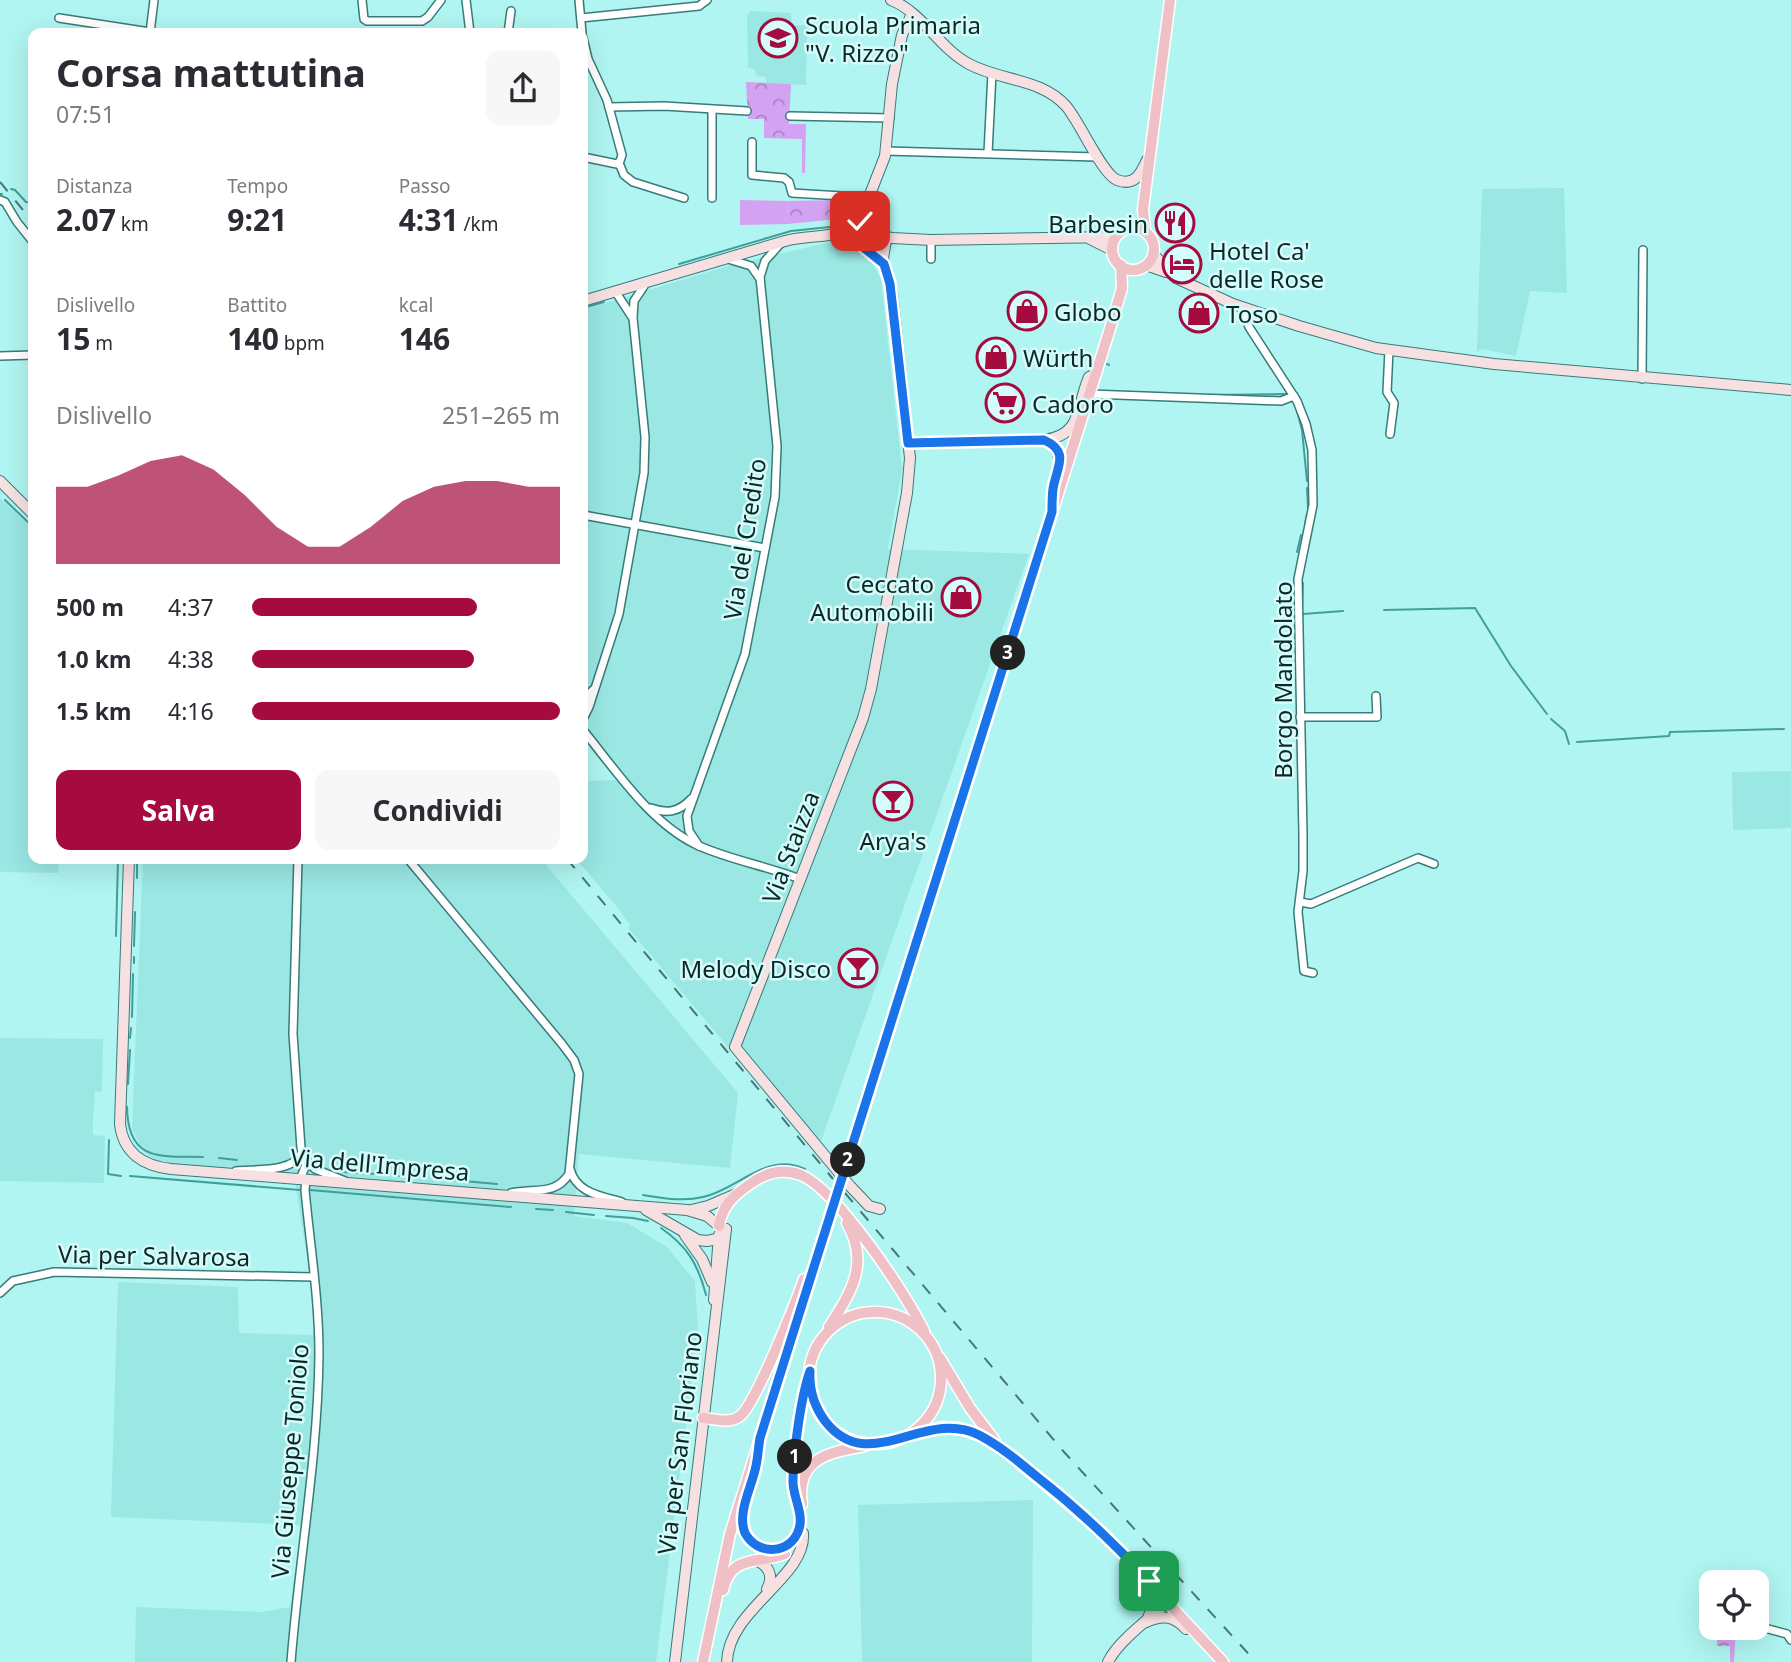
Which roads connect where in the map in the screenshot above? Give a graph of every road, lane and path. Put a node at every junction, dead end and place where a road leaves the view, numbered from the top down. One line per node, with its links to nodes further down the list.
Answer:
1 (154, 0): 14 (street)
2 (362, 0): 3 (street)
3 (441, 0)
4 (466, 0): 15 (street)
5 (579, 0): 12 (street)
6 (707, 0): 12 (street)
7 (1170, 0): 26 (main road)
8 (897, 1): 10 (street)
9 (510, 11): 16 (street)
10 (912, 14): 19 (street); 24 (street)
11 (59, 18): 13 (street)
12 (581, 18): 17 (street)
13 (124, 28)
14 (150, 28)
15 (469, 28)
16 (508, 28)
17 (582, 28)
18 (588, 59): 20 (street)
19 (992, 73): 28 (street); 29 (street)
20 (609, 107): 21 (street); 31 (street)
21 (712, 110): 22 (street); 33 (street)
22 (747, 111)
23 (790, 116): 24 (street)
24 (890, 118): 27 (street)
25 (752, 142): 35 (street)
26 (1152, 150): 29 (street); 36 (main road)
27 (886, 151): 28 (street); 35 (street)
28 (988, 153): 29 (street)
29 (1097, 156)
30 (588, 158): 31 (street)
31 (619, 163): 32 (street)
32 (684, 198)
33 (712, 198)
34 (0, 200): 42 (street)
35 (866, 204): 37 (street); 38 (street)
36 (1143, 209): 39 (main road); 40 (main road)
37 (856, 226): 38 (street); 41 (street); 49 (street)
38 (874, 228): 43 (street)
39 (1133, 228): 40 (main road); 45 (main road)
40 (1145, 232): 55 (main road)
41 (832, 234): 48 (street); 49 (street)
42 (28, 236)
43 (884, 236): 46 (street); 51 (street)
44 (1086, 237): 45 (street); 47 (street); 52 (street)
45 (1115, 237): 52 (main road)
46 (903, 239): 47 (street); 51 (street)
47 (931, 240): 57 (street)
48 (785, 241): 50 (street); 58 (street, Via del Credito)
49 (855, 241): 54 (street)
50 (757, 248): 56 (street); 58 (street); 62 (street)
51 (884, 248): 54 (street); 59 (street, Via Staizza)
52 (1112, 250): 60 (main road)
53 (1643, 250): 76 (street)
54 (871, 253): 59 (street)
55 (1153, 254): 61 (main road); 63 (street)
56 (723, 259): 62 (street); 65 (street)
57 (932, 259)
58 (764, 264): 64 (street, Via del Credito)
59 (884, 264): 82 (street, Via Staizza)
60 (1121, 265): 61 (main road); 66 (main road)
61 (1142, 267): 63 (street); 66 (main road)
62 (755, 270): 64 (street, Via del Credito)
63 (1170, 274): 70 (street)
64 (760, 280): 88 (street, Via del Credito)
65 (649, 281): 67 (street); 69 (street)
66 (1122, 288): 75 (main road)
67 (620, 290): 68 (street); 69 (street); 71 (street)
68 (588, 300)
69 (634, 305): 71 (street)
70 (1244, 308): 72 (street); 79 (street, Borgo Mandolato)
71 (633, 321): 87 (street)
72 (1388, 350): 76 (street); 80 (street)
73 (28, 355): 74 (street)
74 (0, 356)
75 (1096, 373): 78 (main road); 81 (street)
76 (1642, 379): 77 (street)
77 (1789, 388)
78 (1090, 394): 79 (street); 85 (main road)
79 (1294, 396): 93 (street, Borgo Mandolato)
80 (1390, 434)
81 (1044, 440): 82 (street); 85 (street)
82 (908, 443): 105 (street, Via Staizza)
83 (0, 481): 84 (street)
84 (28, 509)
85 (1052, 512): 119 (main road, bridge)
86 (588, 516): 87 (street)
87 (636, 524): 88 (street); 89 (street)
88 (765, 548): 95 (street, Via del Credito)
89 (595, 686): 90 (street); 92 (street)
90 (588, 693)
91 (1376, 696): 93 (street)
92 (588, 705)
93 (1300, 718): 106 (street, Borgo Mandolato)
94 (588, 736): 96 (street)
95 (693, 796): 97 (street, Via del Credito); 98 (street, Via del Credito)
96 (647, 806): 97 (street); 99 (street)
97 (677, 810): 99 (street)
98 (687, 816): 99 (street); 100 (street)
99 (672, 830): 100 (street)
100 (699, 846): 105 (street)
101 (129, 864): 110 (street, Via dell'Impresa)
102 (298, 864): 108 (street, Via Giuseppe Toniolo)
103 (412, 864): 109 (street)
104 (1434, 864): 106 (street)
105 (800, 879): 117 (street, Via Staizza)
106 (1300, 902): 107 (street, Borgo Mandolato)
107 (1313, 973)
108 (302, 1155): 110 (street); 111 (street, Via Giuseppe Toniolo); 112 (street)
109 (570, 1169): 114 (street); 115 (street)
110 (227, 1173): 111 (street, Via dell'Impresa)
111 (303, 1180): 112 (street, Via dell'Impresa); 122 (street, Via Giuseppe Toniolo)
112 (352, 1184): 114 (street, Via dell'Impresa)
113 (738, 1193): 116 (main road); 118 (street, Via dell'Impresa); 121 (main road)
114 (501, 1195): 115 (street, Via dell'Impresa)
115 (638, 1208): 118 (street, Via dell'Impresa); 120 (street, Via dell'Impresa)
116 (838, 1208): 126 (main road); 127 (main road)
117 (880, 1209)
118 (687, 1210): 121 (street, Via dell'Impresa)
119 (828, 1224): 129 (main road); 131 (main road)
120 (680, 1229): 121 (street); 124 (street)
121 (721, 1232): 124 (street, Via per San Floriano)
122 (314, 1277): 123 (street, Via per Salvarosa); 143 (street, Via Giuseppe Toniolo)
123 (0, 1293)
124 (716, 1294): 125 (street, Via per San Floriano); 125 (street)
125 (715, 1318): 129 (street, Via per San Floriano)
126 (824, 1336): 127 (main road); 128 (main road)
127 (929, 1342): 130 (main road); 133 (main road)
128 (810, 1371): 131 (main road); 132 (main road)
129 (703, 1418): 144 (street, Via per San Floriano)
130 (907, 1435): 132 (main road); 133 (main road)
131 (760, 1438): 142 (main road)
132 (875, 1444): 135 (main road)
133 (1004, 1450): 134 (main road)
134 (1097, 1528): 138 (main road); 139 (street)
135 (803, 1533): 136 (main road); 137 (street)
136 (755, 1559): 137 (street); 142 (main road)
137 (759, 1601): 146 (street)
138 (1168, 1602): 139 (street); 149 (main road)
139 (1146, 1622): 147 (street); 148 (street)
140 (1769, 1629): 141 (street)
141 (1791, 1640)
142 (705, 1646): 145 (main road)
143 (291, 1662)
144 (675, 1662)
145 (703, 1662)
146 (727, 1662)
147 (1108, 1662)
148 (1217, 1662)
149 (1223, 1662)

